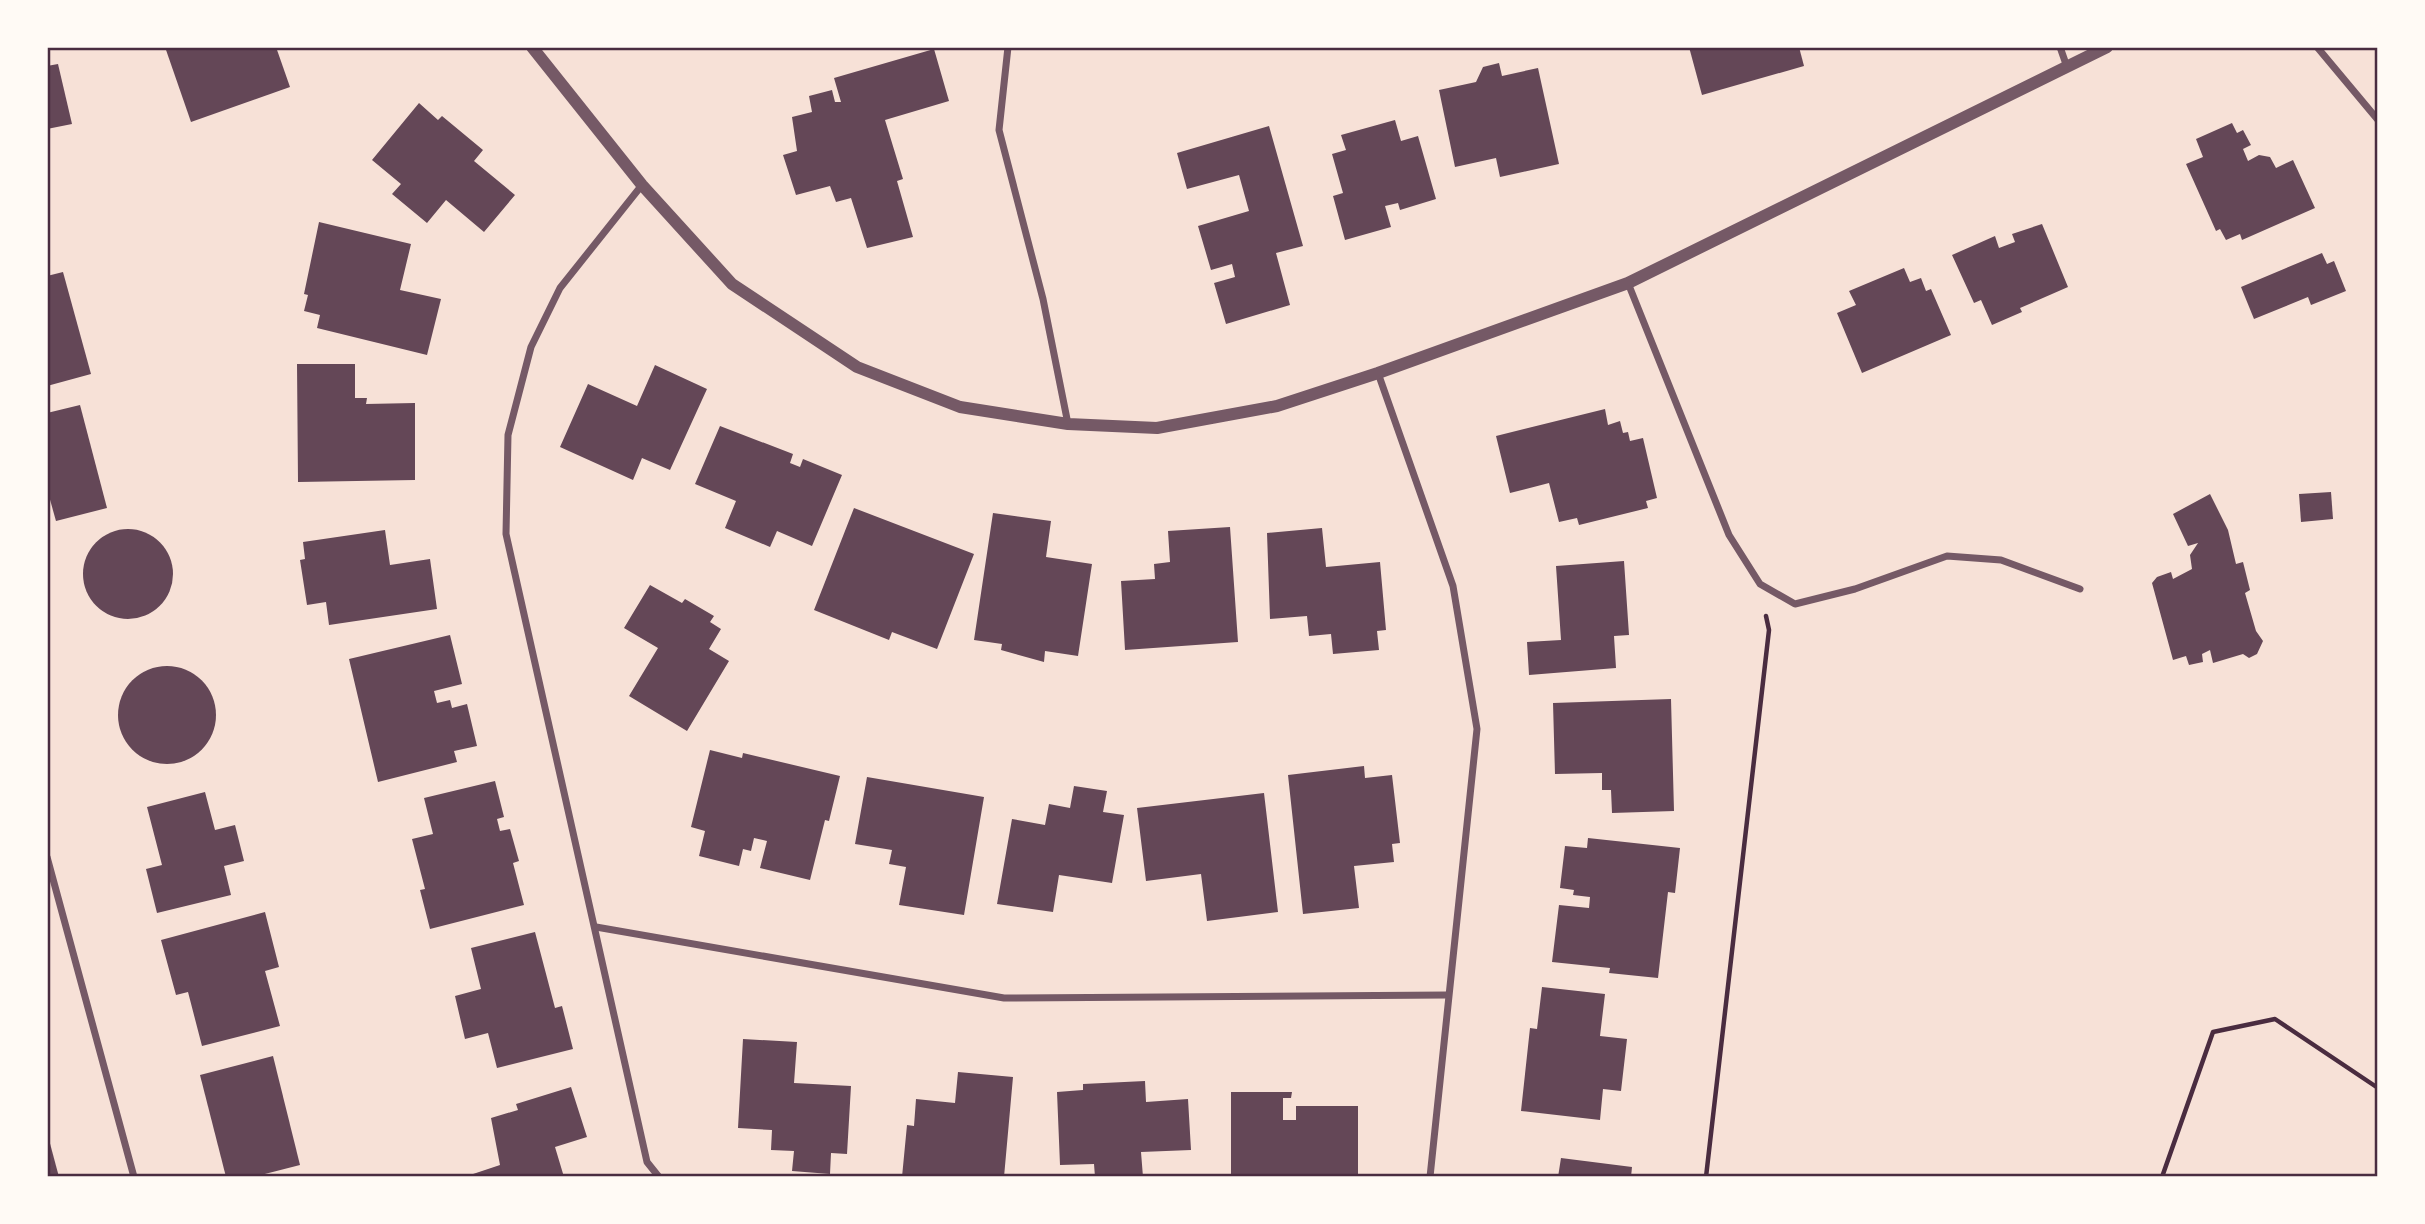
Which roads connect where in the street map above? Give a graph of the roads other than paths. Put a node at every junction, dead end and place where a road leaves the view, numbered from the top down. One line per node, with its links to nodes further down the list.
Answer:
1 (532, 47): 8 (street)
2 (1008, 47): 11 (street)
3 (2060, 47): 6 (street)
4 (2107, 47): 6 (street)
5 (2317, 47): 7 (street)
6 (2067, 67): 9 (street)
7 (2378, 120)
8 (642, 185): 11 (street); 14 (street)
9 (1628, 283): 10 (street); 12 (street)
10 (1378, 373): 11 (street); 15 (street)
11 (1068, 424)
12 (2080, 589)
13 (47, 857): 16 (street)
14 (596, 927): 15 (street); 17 (street)
15 (1447, 995): 18 (street)
16 (134, 1177)
17 (659, 1177)
18 (1430, 1177)

